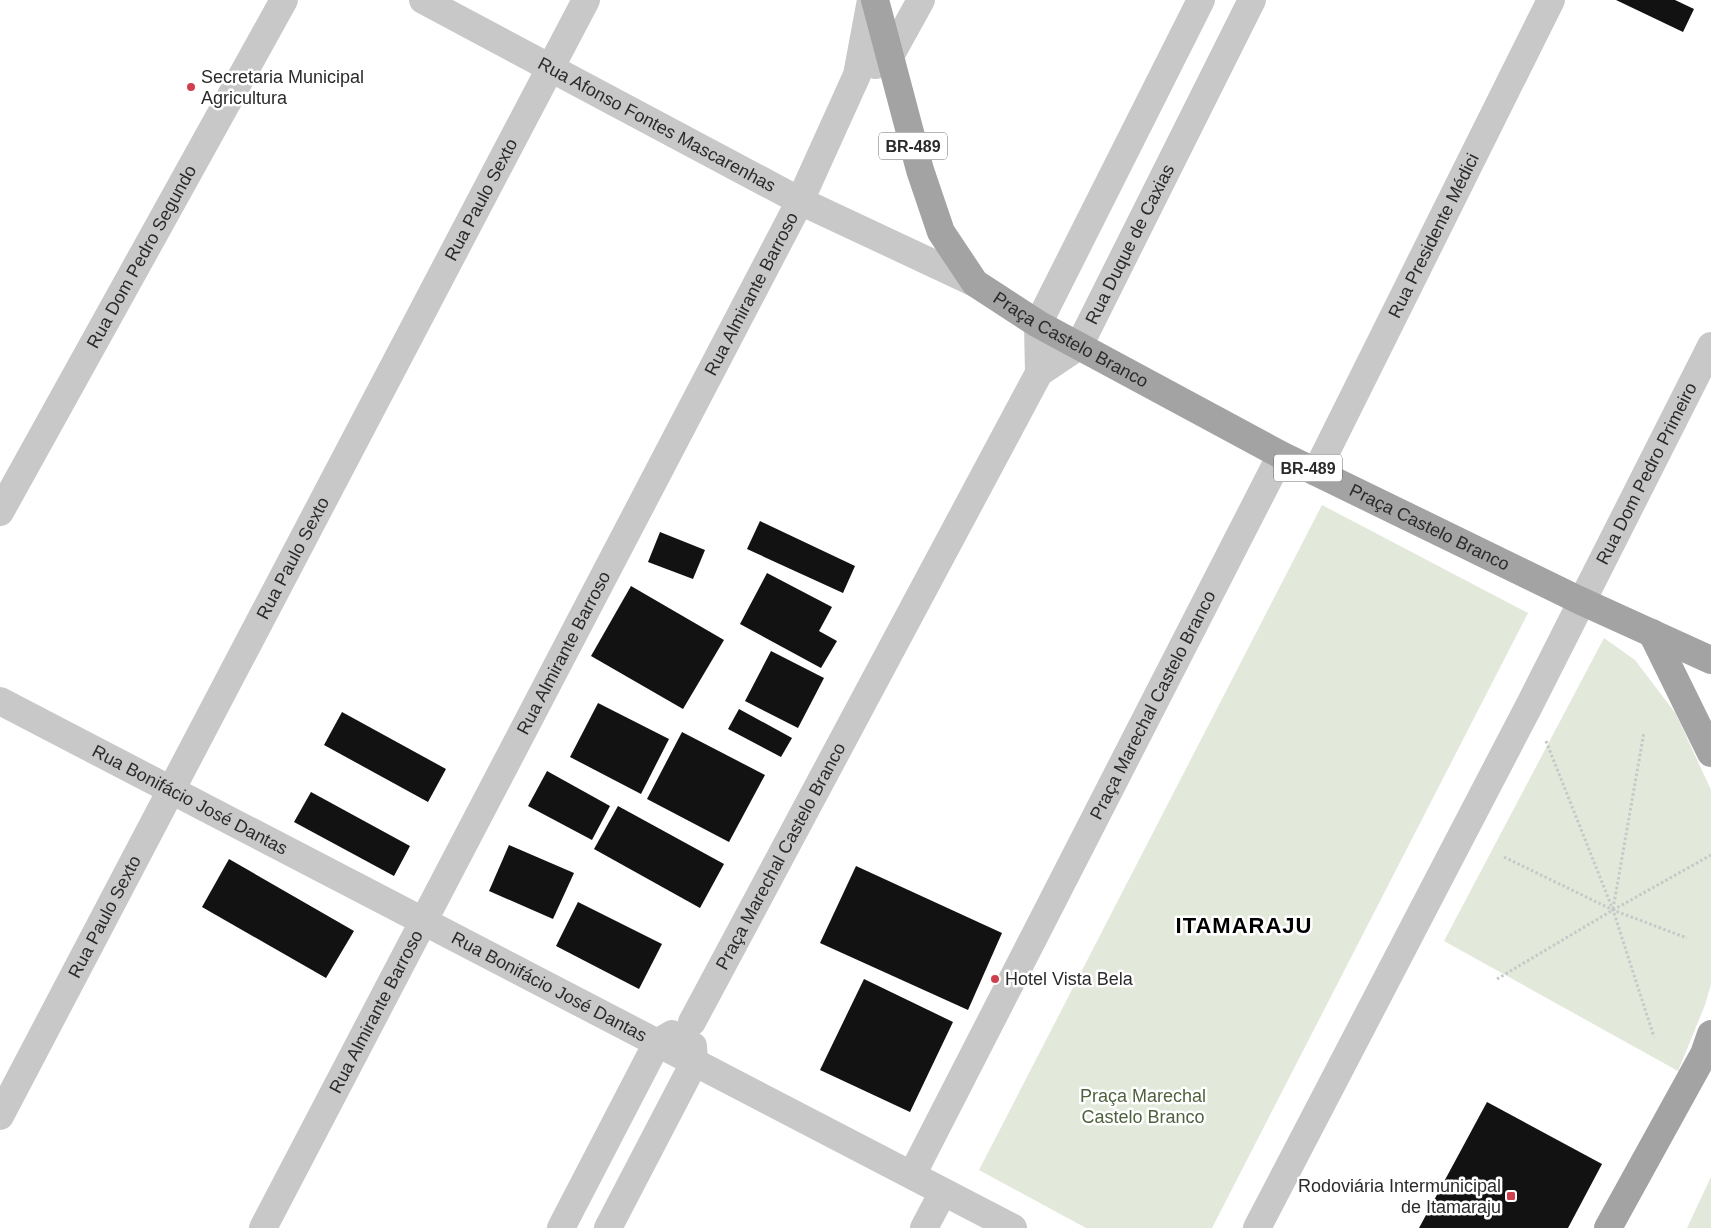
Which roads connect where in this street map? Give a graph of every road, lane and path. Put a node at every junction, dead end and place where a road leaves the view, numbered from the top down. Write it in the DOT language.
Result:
graph roads {
  1 [pos="284,0"];
  2 [pos="423,0"];
  3 [pos="586,0"];
  4 [pos="873,0"];
  5 [pos="921,0"];
  6 [pos="1201,0"];
  7 [pos="1252,0"];
  8 [pos="1551,0"];
  9 [pos="889,58"];
  10 [pos="551,66"];
  11 [pos="857,75"];
  12 [pos="800,200"];
  13 [pos="975,283"];
  14 [pos="1038,324"];
  15 [pos="1079,346"];
  16 [pos="1711,346"];
  17 [pos="1039,373"];
  18 [pos="1281,455"];
  19 [pos="1316,472"];
  20 [pos="0,512"];
  21 [pos="1581,601"];
  22 [pos="1652,633"];
  23 [pos="1711,660"];
  24 [pos="0,701"];
  25 [pos="1530,704"];
  26 [pos="1644,732"];
  27 [pos="1711,753"];
  28 [pos="169,790"];
  29 [pos="1711,855"];
  30 [pos="1504,857"];
  31 [pos="1613,910"];
  32 [pos="422,922"];
  33 [pos="1687,938"];
  34 [pos="1497,978"];
  35 [pos="692,1022"];
  36 [pos="1711,1034"];
  37 [pos="1654,1037"];
  38 [pos="657,1044"];
  39 [pos="694,1063"];
  40 [pos="0,1116"];
  41 [pos="912,1176"];
  42 [pos="943,1192"];
  43 [pos="263,1228"];
  44 [pos="561,1228"];
  45 [pos="608,1228"];
  46 [pos="924,1228"];
  47 [pos="1013,1228"];
  48 [pos="1257,1228"];
  49 [pos="1608,1228"];
  1 -- 20 [label="street, Rua Dom Pedro Segundo"];
  2 -- 10 [label="street, Rua Afonso Fontes Mascarenhas"];
  3 -- 10 [label="street, Rua Paulo Sexto"];
  4 -- 9 [label="main road, BR-489"];
  4 -- 11 [label="street, Rua Almirante Barroso"];
  5 -- 9 [label="street"];
  6 -- 14 [label="street"];
  7 -- 15 [label="street, Rua Duque de Caxias"];
  8 -- 19 [label="street, Rua Presidente Médici"];
  9 -- 11 [label="street"];
  9 -- 13 [label="main road, BR-489"];
  10 -- 12 [label="street, Rua Afonso Fontes Mascarenhas"];
  10 -- 28 [label="street, Rua Paulo Sexto"];
  11 -- 12 [label="street, Rua Almirante Barroso"];
  12 -- 13 [label="street, Rua Afonso Fontes Mascarenhas"];
  12 -- 32 [label="street, Rua Almirante Barroso"];
  13 -- 14 [label="main road, Praça Castelo Branco / BR-489"];
  14 -- 15 [label="main road, Praça Castelo Branco / BR-489"];
  14 -- 17 [label="street"];
  15 -- 17 [label="street, Rua Duque de Caxias"];
  15 -- 18 [label="main road, Praça Castelo Branco / BR-489"];
  16 -- 21 [label="street, Rua Dom Pedro Primeiro"];
  17 -- 35 [label="street, Praça Marechal Castelo Branco"];
  18 -- 19 [label="main road, Praça Castelo Branco / BR-489"];
  18 -- 41 [label="street, Praça Marechal Castelo Branco"];
  19 -- 21 [label="main road, Praça Castelo Branco / BR-489"];
  21 -- 22 [label="main road, Praça Castelo Branco / BR-489"];
  21 -- 25 [label="street"];
  22 -- 23 [label="main road, BR-489"];
  22 -- 27 [label="main road"];
  24 -- 28 [label="street, Rua Bonifácio José Dantas"];
  25 -- 31 [label="path"];
  25 -- 48 [label="street"];
  26 -- 31 [label="path"];
  28 -- 32 [label="street, Rua Bonifácio José Dantas"];
  28 -- 40 [label="street, Rua Paulo Sexto"];
  29 -- 31 [label="path"];
  30 -- 31 [label="path"];
  31 -- 33 [label="path"];
  31 -- 34 [label="path"];
  31 -- 37 [label="path"];
  32 -- 38 [label="street, Rua Bonifácio José Dantas"];
  32 -- 43 [label="street, Rua Almirante Barroso"];
  35 -- 38 [label="street"];
  35 -- 39 [label="street"];
  36 -- 49 [label="main road"];
  38 -- 39 [label="street, Rua Bonifácio José Dantas"];
  38 -- 44 [label="street"];
  39 -- 41 [label="street, Rua Bonifácio José Dantas"];
  39 -- 45 [label="street"];
  41 -- 42 [label="street"];
  42 -- 46 [label="street"];
  42 -- 47 [label="street"];
}
